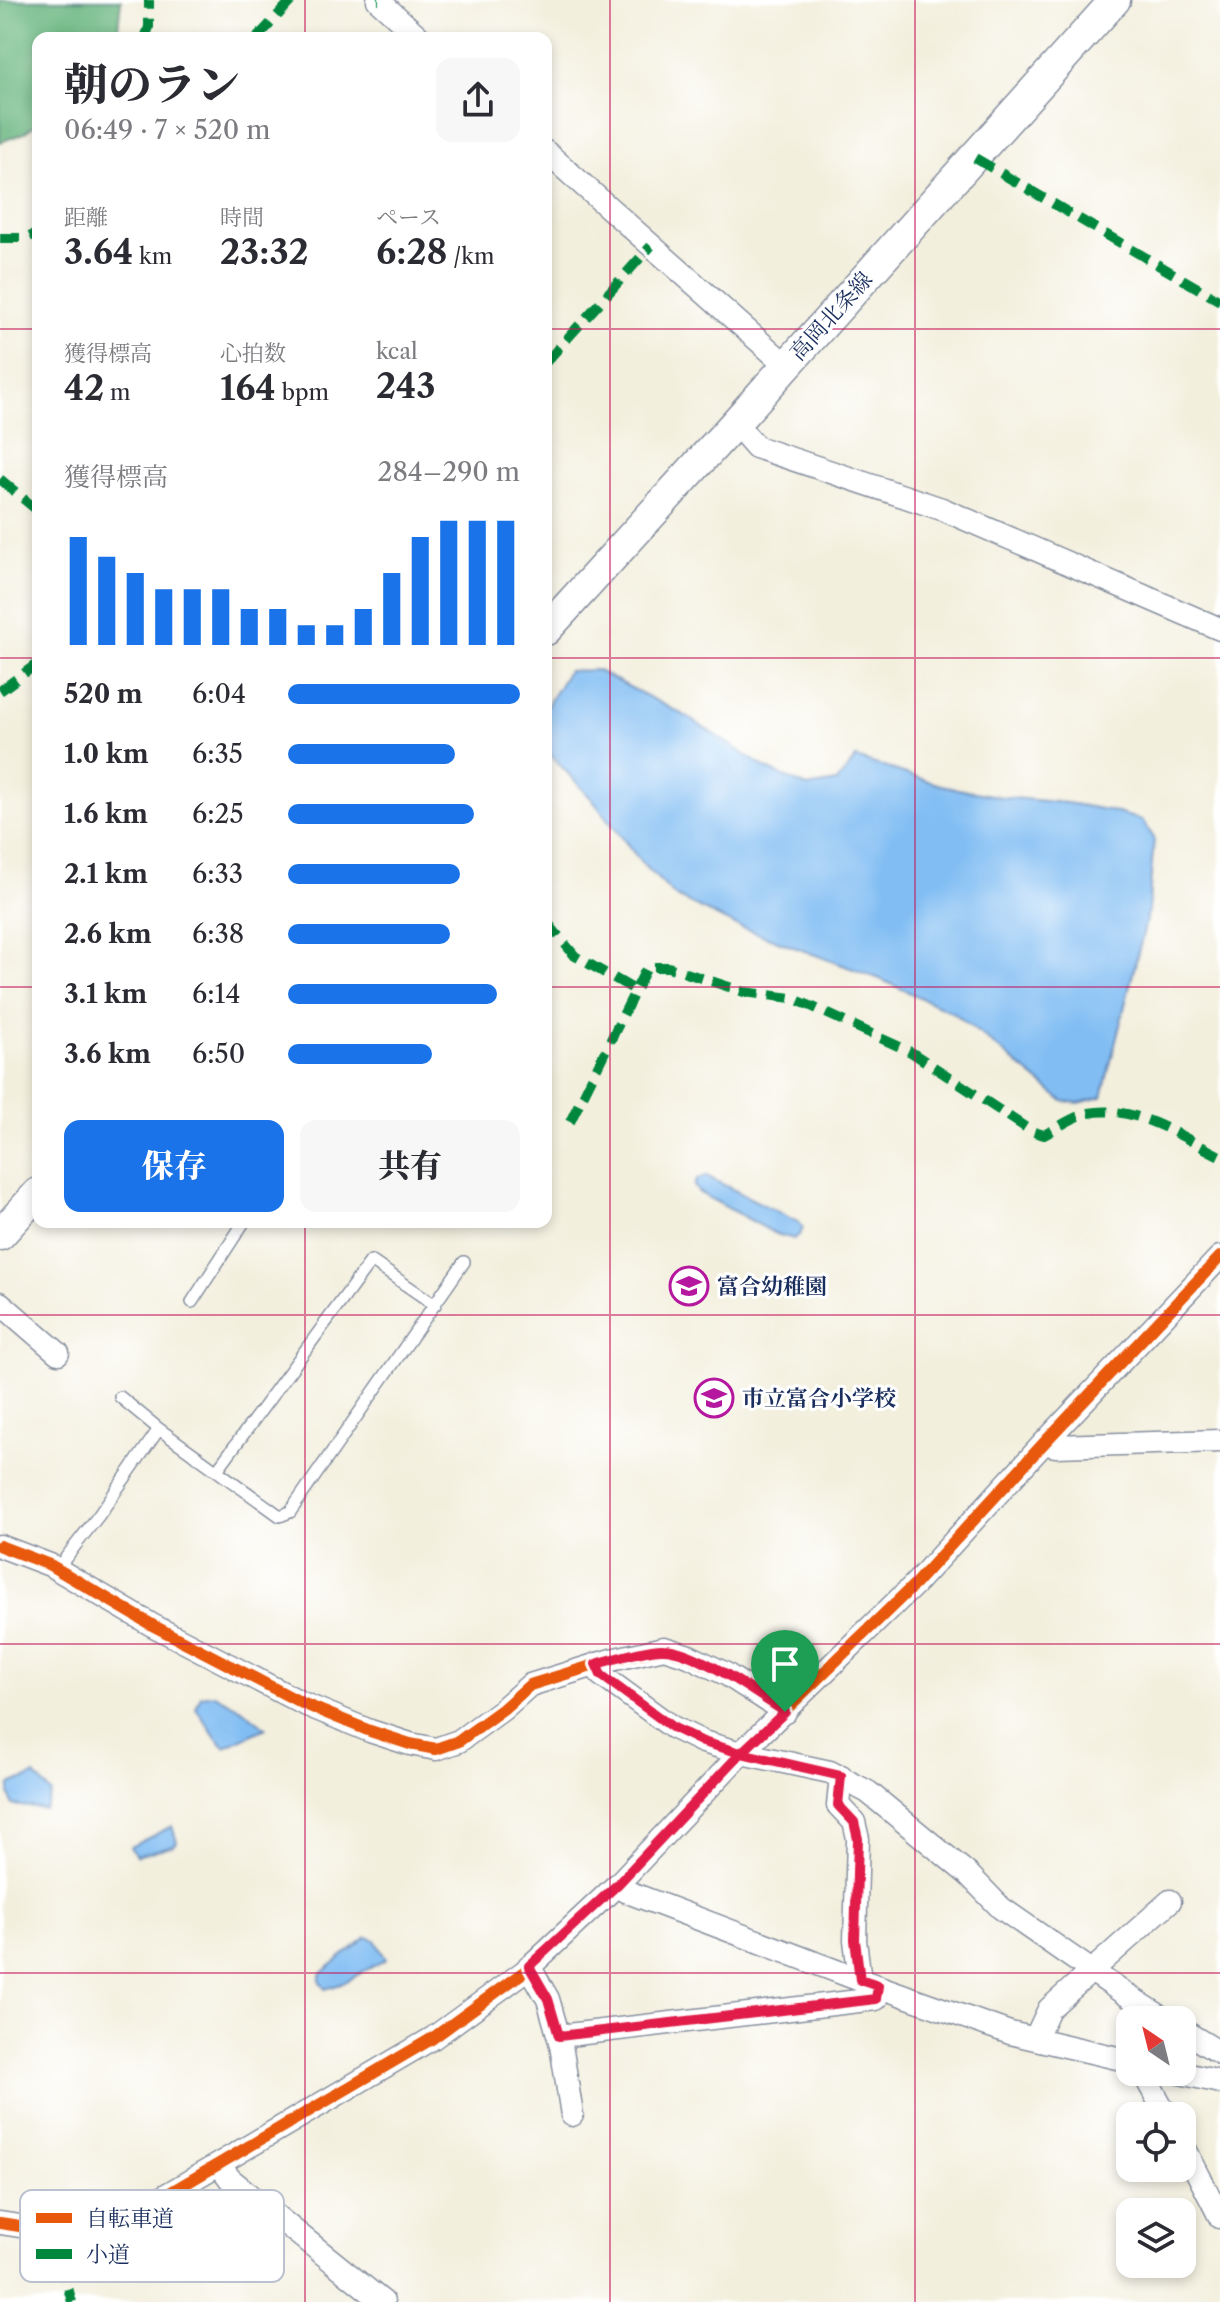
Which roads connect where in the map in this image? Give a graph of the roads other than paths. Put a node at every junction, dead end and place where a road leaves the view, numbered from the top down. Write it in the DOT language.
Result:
graph roads {
  1 [pos="378,0"];
  2 [pos="1115,0"];
  3 [pos="413,32"];
  4 [pos="552,157"];
  5 [pos="786,365"];
  6 [pos="735,423"];
  7 [pos="552,623"];
  8 [pos="1220,629"];
  9 [pos="32,1200"];
  10 [pos="240,1228"];
  11 [pos="0,1235"];
  12 [pos="1220,1257"];
  13 [pos="464,1262"];
  14 [pos="192,1302"];
  15 [pos="0,1303"];
  16 [pos="435,1305"];
  17 [pos="58,1353"];
  18 [pos="120,1397"];
  19 [pos="159,1429"];
  20 [pos="1220,1441"];
  21 [pos="1044,1443"];
  22 [pos="217,1470"];
  23 [pos="0,1546"];
  24 [pos="57,1569"];
  25 [pos="596,1664"];
  26 [pos="785,1712"];
  27 [pos="741,1753"];
  28 [pos="841,1776"];
  29 [pos="618,1884"];
  30 [pos="1170,1901"];
  31 [pos="529,1966"];
  32 [pos="1091,1971"];
  33 [pos="869,1983"];
  34 [pos="1145,2006"];
  35 [pos="559,2036"];
  36 [pos="1196,2038"];
  37 [pos="1035,2039"];
  38 [pos="1220,2053"];
  39 [pos="1116,2058"];
  40 [pos="1196,2077"];
  41 [pos="1220,2082"];
  42 [pos="572,2115"];
  43 [pos="219,2164"];
  44 [pos="1196,2170"];
  45 [pos="175,2190"];
  46 [pos="244,2190"];
  47 [pos="1220,2217"];
  48 [pos="284,2222"];
  49 [pos="0,2223"];
  50 [pos="20,2226"];
  51 [pos="383,2302"];
  1 -- 3 [label="street"];
  2 -- 5 [label="main road, 高岡北条線"];
  4 -- 5 [label="street"];
  5 -- 6 [label="main road, 高岡北条線"];
  6 -- 7 [label="main road, 高岡北条線"];
  6 -- 8 [label="street"];
  9 -- 11 [label="main road"];
  10 -- 14 [label="lane"];
  12 -- 21 [label="street"];
  13 -- 16 [label="lane"];
  15 -- 17 [label="street"];
  16 -- 22 [label="lane"];
  16 -- 22 [label="lane"];
  18 -- 19 [label="lane"];
  19 -- 22 [label="lane"];
  19 -- 24 [label="lane"];
  20 -- 21 [label="street"];
  21 -- 26 [label="street"];
  23 -- 24 [label="street"];
  24 -- 25 [label="street"];
  25 -- 26 [label="street"];
  25 -- 27 [label="street"];
  26 -- 27 [label="street"];
  27 -- 28 [label="street"];
  27 -- 29 [label="street"];
  28 -- 32 [label="street"];
  28 -- 33 [label="street"];
  29 -- 31 [label="street"];
  29 -- 33 [label="street"];
  30 -- 32 [label="street"];
  31 -- 35 [label="street"];
  31 -- 43 [label="street"];
  32 -- 34 [label="street"];
  32 -- 37 [label="street"];
  33 -- 35 [label="street"];
  33 -- 37 [label="street"];
  35 -- 42 [label="street"];
  36 -- 38 [label="street"];
  37 -- 39 [label="street"];
  40 -- 41 [label="street"];
  43 -- 45 [label="street"];
  43 -- 46 [label="street"];
  44 -- 47 [label="street"];
  48 -- 51 [label="street"];
  49 -- 50 [label="street"];
}
